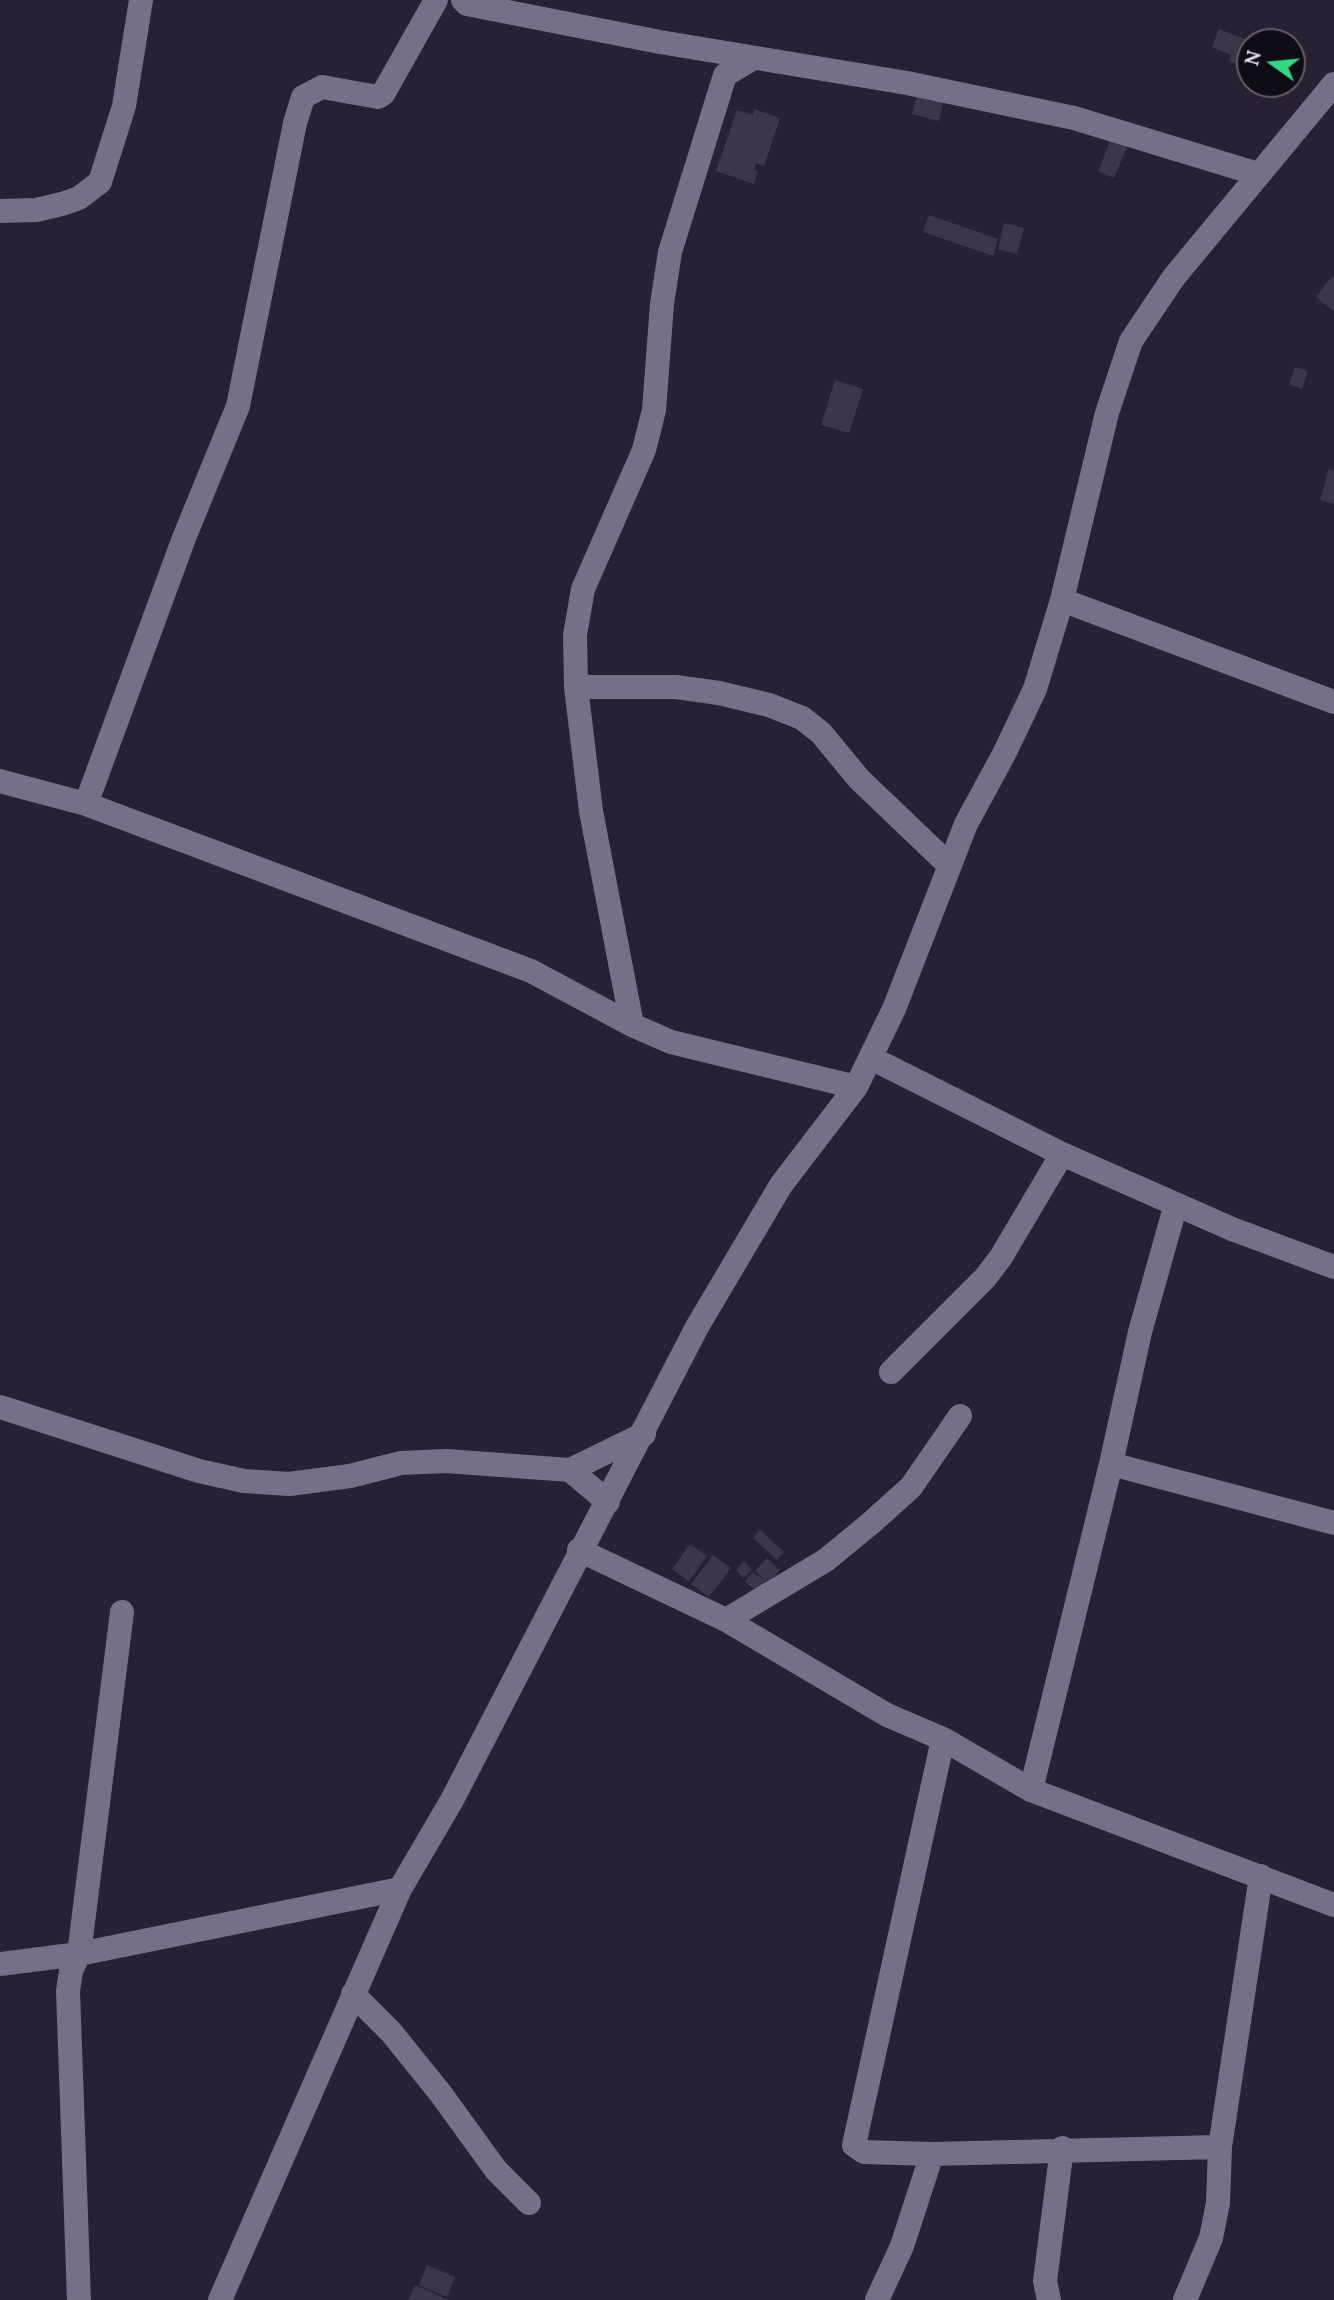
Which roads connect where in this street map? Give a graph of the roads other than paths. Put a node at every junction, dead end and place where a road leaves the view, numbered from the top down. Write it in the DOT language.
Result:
graph roads {
  1 [pos="141,0"];
  2 [pos="436,0"];
  3 [pos="463,0"];
  4 [pos="708,50"];
  5 [pos="752,59"];
  6 [pos="725,75"];
  7 [pos="1334,84"];
  8 [pos="1258,174"];
  9 [pos="0,211"];
  10 [pos="1062,600"];
  11 [pos="576,687"];
  12 [pos="1334,702"];
  13 [pos="0,781"];
  14 [pos="86,804"];
  15 [pos="949,865"];
  16 [pos="632,1025"];
  17 [pos="871,1058"];
  18 [pos="856,1087"];
  19 [pos="1062,1154"];
  20 [pos="1176,1203"];
  21 [pos="1334,1267"];
  22 [pos="891,1372"];
  23 [pos="0,1407"];
  24 [pos="960,1416"];
  25 [pos="644,1434"];
  26 [pos="1111,1464"];
  27 [pos="570,1470"];
  28 [pos="608,1502"];
  29 [pos="1334,1523"];
  30 [pos="579,1550"];
  31 [pos="122,1612"];
  32 [pos="726,1620"];
  33 [pos="943,1739"];
  34 [pos="1031,1790"];
  35 [pos="1261,1876"];
  36 [pos="400,1889"];
  37 [pos="1334,1905"];
  38 [pos="79,1954"];
  39 [pos="0,1964"];
  40 [pos="353,1994"];
  41 [pos="1220,2147"];
  42 [pos="1062,2148"];
  43 [pos="932,2154"];
  44 [pos="529,2203"];
  45 [pos="79,2300"];
  46 [pos="220,2300"];
  47 [pos="877,2300"];
  48 [pos="1049,2300"];
  49 [pos="1185,2300"];
  1 -- 9 [label="street"];
  2 -- 14 [label="street"];
  3 -- 4 [label="street"];
  4 -- 5 [label="street"];
  4 -- 6 [label="street"];
  5 -- 6 [label="street"];
  5 -- 8 [label="street"];
  6 -- 11 [label="street"];
  7 -- 8 [label="street"];
  8 -- 10 [label="street"];
  10 -- 12 [label="street"];
  10 -- 15 [label="street"];
  11 -- 15 [label="street"];
  11 -- 16 [label="street"];
  13 -- 14 [label="street"];
  14 -- 16 [label="street"];
  15 -- 17 [label="street"];
  16 -- 18 [label="street"];
  17 -- 18 [label="street"];
  17 -- 19 [label="street"];
  18 -- 25 [label="street"];
  19 -- 20 [label="street"];
  19 -- 22 [label="street"];
  20 -- 21 [label="street"];
  20 -- 26 [label="street"];
  23 -- 27 [label="street"];
  24 -- 32 [label="street"];
  25 -- 27 [label="street"];
  25 -- 28 [label="street"];
  26 -- 29 [label="street"];
  26 -- 34 [label="street"];
  27 -- 28 [label="street"];
  28 -- 30 [label="street"];
  30 -- 32 [label="street"];
  30 -- 36 [label="street"];
  31 -- 38 [label="street"];
  32 -- 33 [label="street"];
  33 -- 34 [label="street"];
  33 -- 43 [label="street"];
  34 -- 35 [label="street"];
  35 -- 37 [label="street"];
  35 -- 41 [label="street"];
  36 -- 38 [label="street"];
  36 -- 40 [label="street"];
  38 -- 39 [label="street"];
  38 -- 45 [label="street"];
  40 -- 44 [label="street"];
  40 -- 46 [label="street"];
  41 -- 42 [label="street"];
  41 -- 49 [label="street"];
  42 -- 43 [label="street"];
  42 -- 48 [label="street"];
  43 -- 47 [label="street"];
}
